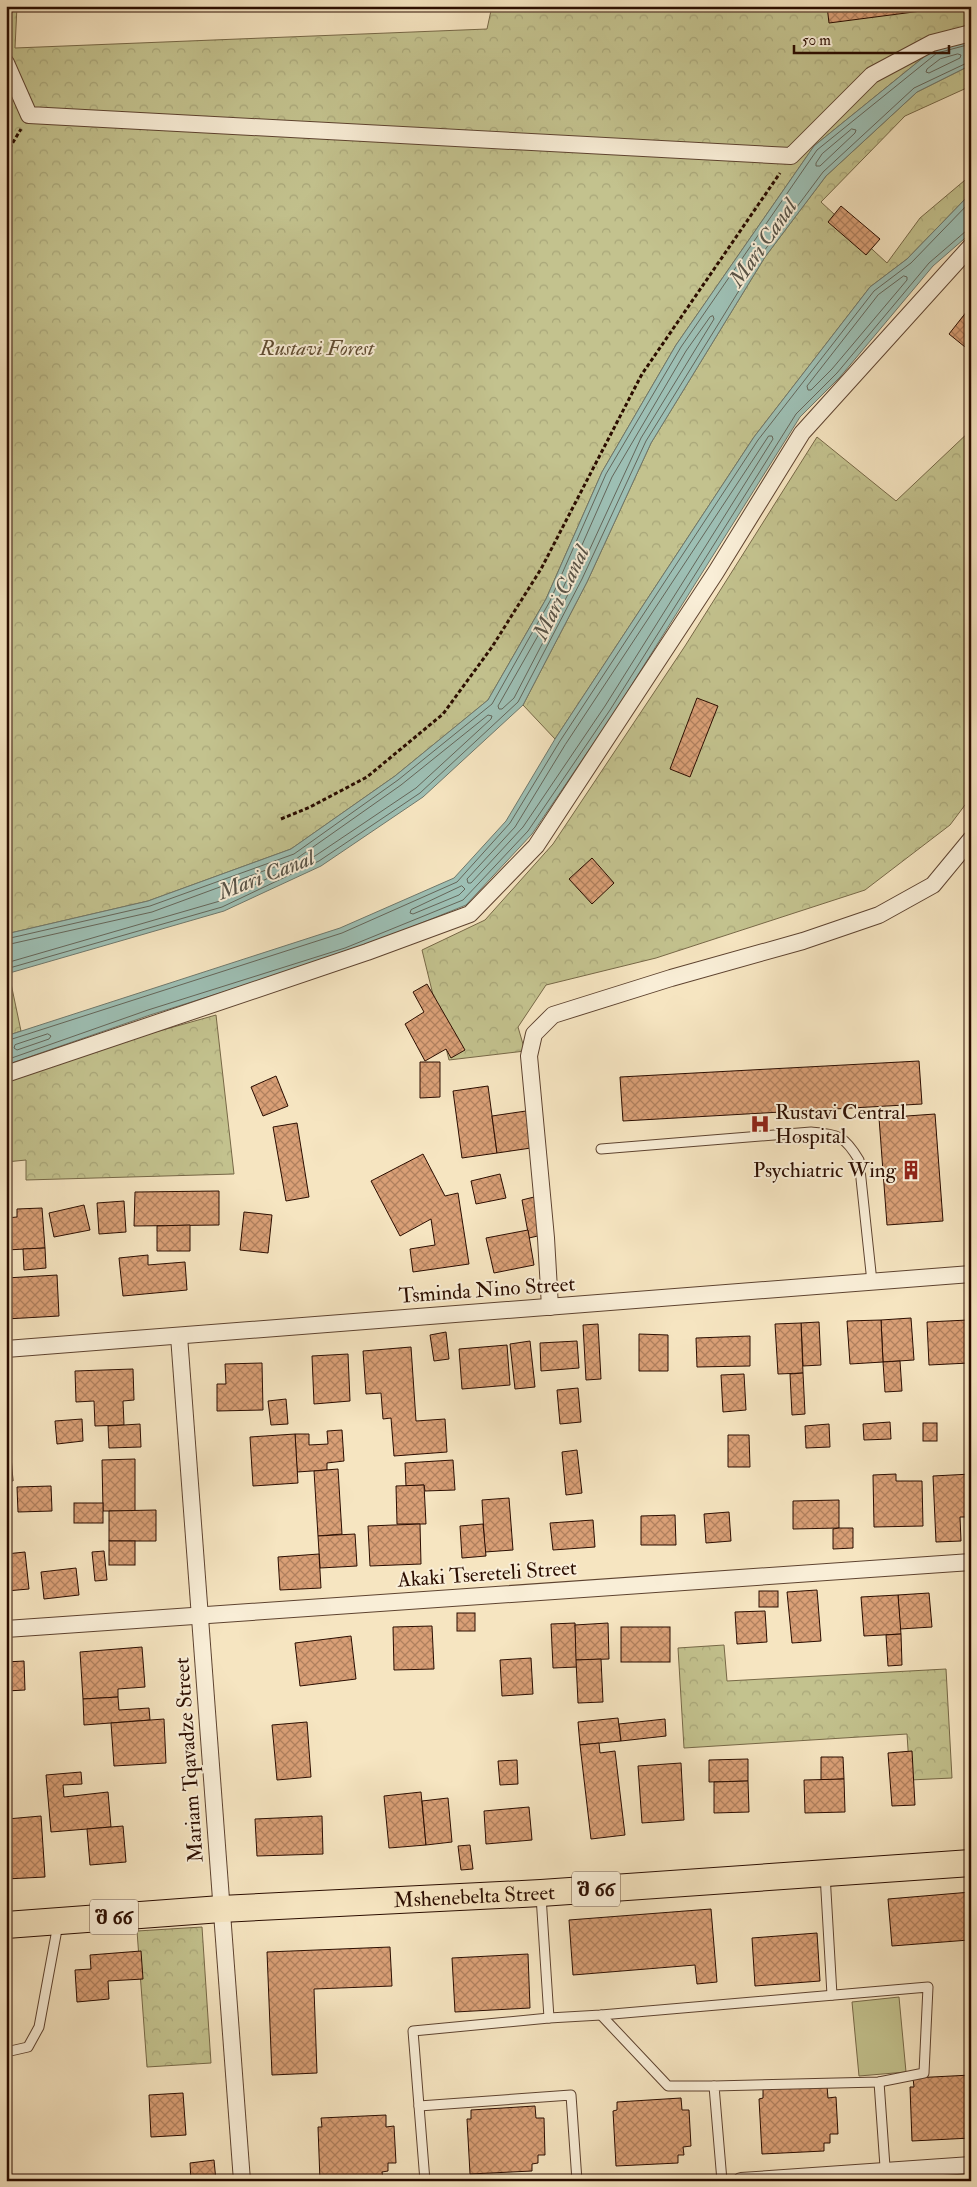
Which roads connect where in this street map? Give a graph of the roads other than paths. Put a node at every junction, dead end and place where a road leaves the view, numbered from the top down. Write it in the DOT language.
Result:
graph roads {
  1 [pos="971,33"];
  2 [pos="6,63"];
  3 [pos="971,246"];
  4 [pos="971,839"];
  5 [pos="6,1074"];
  6 [pos="601,1150"];
  7 [pos="971,1274"];
  8 [pos="872,1282"];
  9 [pos="550,1307"];
  10 [pos="179,1336"];
  11 [pos="6,1349"];
  12 [pos="971,1562"];
  13 [pos="200,1615"];
  14 [pos="6,1628"];
  15 [pos="971,1863"];
  16 [pos="825,1874"];
  17 [pos="540,1893"];
  18 [pos="221,1909"];
  19 [pos="59,1922"];
  20 [pos="6,1925"];
  21 [pos="832,1995"];
  22 [pos="601,2015"];
  23 [pos="549,2018"];
  24 [pos="6,2052"];
  25 [pos="879,2082"];
  26 [pos="714,2086"];
  27 [pos="419,2106"];
  28 [pos="971,2165"];
  29 [pos="886,2176"];
  30 [pos="242,2181"];
  31 [pos="425,2181"];
  32 [pos="577,2181"];
  33 [pos="722,2181"];
  34 [pos="742,2181"];
  1 -- 2 [label="street"];
  3 -- 5 [label="street"];
  4 -- 9 [label="street"];
  6 -- 8 [label="lane"];
  7 -- 8 [label="street, Tsminda Nino Street"];
  8 -- 9 [label="street, Tsminda Nino Street"];
  9 -- 10 [label="street, Tsminda Nino Street"];
  10 -- 11 [label="street, Tsminda Nino Street"];
  10 -- 13 [label="street, Mariam Tqavadze Street"];
  12 -- 13 [label="street, Akaki Tsereteli Street"];
  13 -- 14 [label="street, Akaki Tsereteli Street"];
  13 -- 18 [label="street, Mariam Tqavadze Street"];
  15 -- 16 [label="main road, Mshenebelta Street / შ 66"];
  16 -- 17 [label="main road, Mshenebelta Street / შ 66"];
  16 -- 21 [label="lane"];
  17 -- 18 [label="main road, Mshenebelta Street / შ 66"];
  17 -- 23 [label="lane"];
  18 -- 19 [label="main road, Mshenebelta Street / შ 66"];
  18 -- 30 [label="street, Mariam Tqavadze Street"];
  19 -- 20 [label="main road, Mshenebelta Street / შ 66"];
  19 -- 24 [label="lane"];
  21 -- 22 [label="lane"];
  21 -- 25 [label="lane"];
  22 -- 23 [label="lane"];
  22 -- 26 [label="lane"];
  23 -- 27 [label="lane"];
  25 -- 26 [label="lane"];
  25 -- 29 [label="lane"];
  26 -- 33 [label="lane"];
  27 -- 31 [label="lane"];
  27 -- 32 [label="lane"];
  28 -- 29 [label="street"];
  29 -- 34 [label="street"];
}
